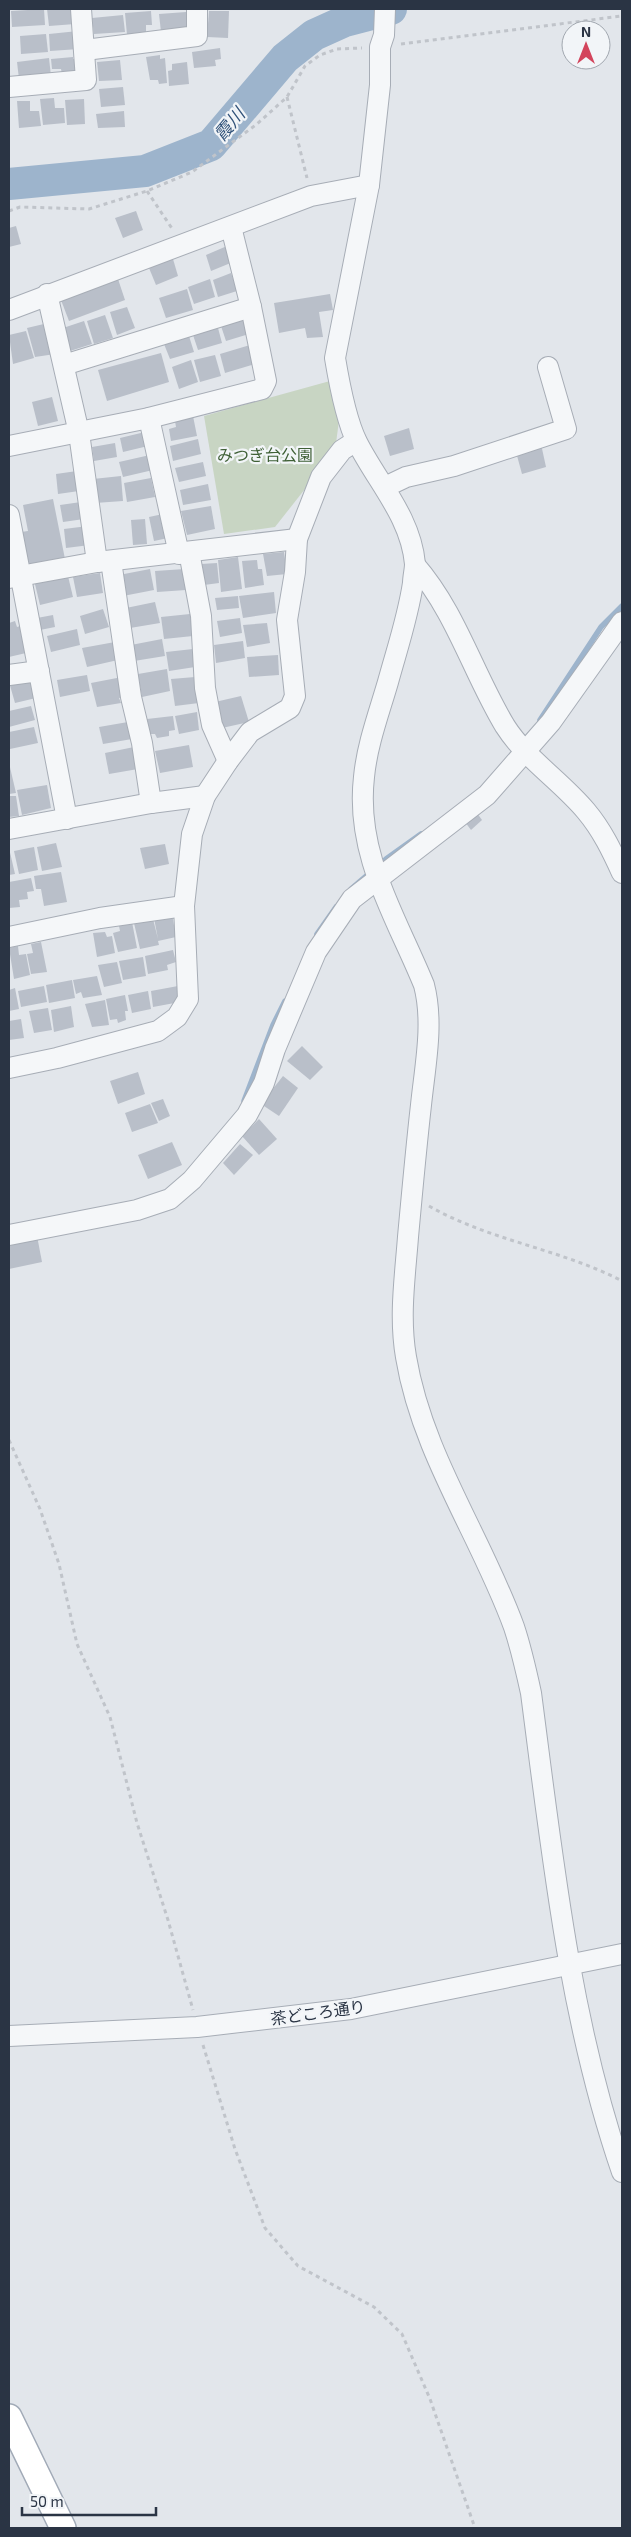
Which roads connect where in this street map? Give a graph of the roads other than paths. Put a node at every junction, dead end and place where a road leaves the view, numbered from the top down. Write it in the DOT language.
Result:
graph roads {
  1 [pos="81,9"];
  2 [pos="197,9"];
  3 [pos="385,9"];
  4 [pos="85,50"];
  5 [pos="9,87"];
  6 [pos="368,185"];
  7 [pos="231,227"];
  8 [pos="47,294"];
  9 [pos="251,307"];
  10 [pos="9,310"];
  11 [pos="64,365"];
  12 [pos="548,367"];
  13 [pos="149,418"];
  14 [pos="79,433"];
  15 [pos="356,441"];
  16 [pos="9,446"];
  17 [pos="385,487"];
  18 [pos="9,515"];
  19 [pos="297,539"];
  20 [pos="184,553"];
  21 [pos="104,562"];
  22 [pos="415,565"];
  23 [pos="15,576"];
  24 [pos="622,622"];
  25 [pos="39,671"];
  26 [pos="9,675"];
  27 [pos="526,752"];
  28 [pos="228,761"];
  29 [pos="205,796"];
  30 [pos="151,803"];
  31 [pos="67,819"];
  32 [pos="9,829"];
  33 [pos="622,873"];
  34 [pos="377,878"];
  35 [pos="184,906"];
  36 [pos="9,937"];
  37 [pos="9,1068"];
  38 [pos="9,1235"];
  39 [pos="622,1954"];
  40 [pos="569,1965"];
  41 [pos="9,2036"];
  42 [pos="622,2172"];
  43 [pos="9,2417"];
  44 [pos="63,2528"];
  1 -- 4 [label="street"];
  2 -- 4 [label="street"];
  3 -- 6 [label="street"];
  4 -- 5 [label="street"];
  6 -- 7 [label="street"];
  6 -- 15 [label="street"];
  7 -- 8 [label="street"];
  7 -- 9 [label="street"];
  8 -- 10 [label="street"];
  8 -- 11 [label="street"];
  9 -- 11 [label="street"];
  9 -- 13 [label="street"];
  11 -- 14 [label="street"];
  12 -- 17 [label="street"];
  13 -- 14 [label="street"];
  13 -- 20 [label="street"];
  14 -- 16 [label="street"];
  14 -- 21 [label="street"];
  15 -- 17 [label="street"];
  15 -- 19 [label="street"];
  17 -- 22 [label="street"];
  18 -- 23 [label="street"];
  19 -- 20 [label="street"];
  19 -- 28 [label="street"];
  20 -- 21 [label="street"];
  20 -- 28 [label="street"];
  21 -- 23 [label="street"];
  21 -- 30 [label="street"];
  22 -- 27 [label="street"];
  22 -- 34 [label="street"];
  23 -- 25 [label="street"];
  24 -- 27 [label="street"];
  25 -- 26 [label="street"];
  25 -- 31 [label="street"];
  27 -- 33 [label="street"];
  27 -- 34 [label="street"];
  28 -- 29 [label="street"];
  29 -- 30 [label="street"];
  29 -- 35 [label="street"];
  30 -- 31 [label="street"];
  31 -- 32 [label="street"];
  34 -- 38 [label="street"];
  34 -- 40 [label="street"];
  35 -- 36 [label="street"];
  35 -- 37 [label="street"];
  39 -- 40 [label="street, 茶どころ通り"];
  40 -- 41 [label="street, 茶どころ通り"];
  40 -- 42 [label="street"];
  43 -- 44 [label="main road"];
}
